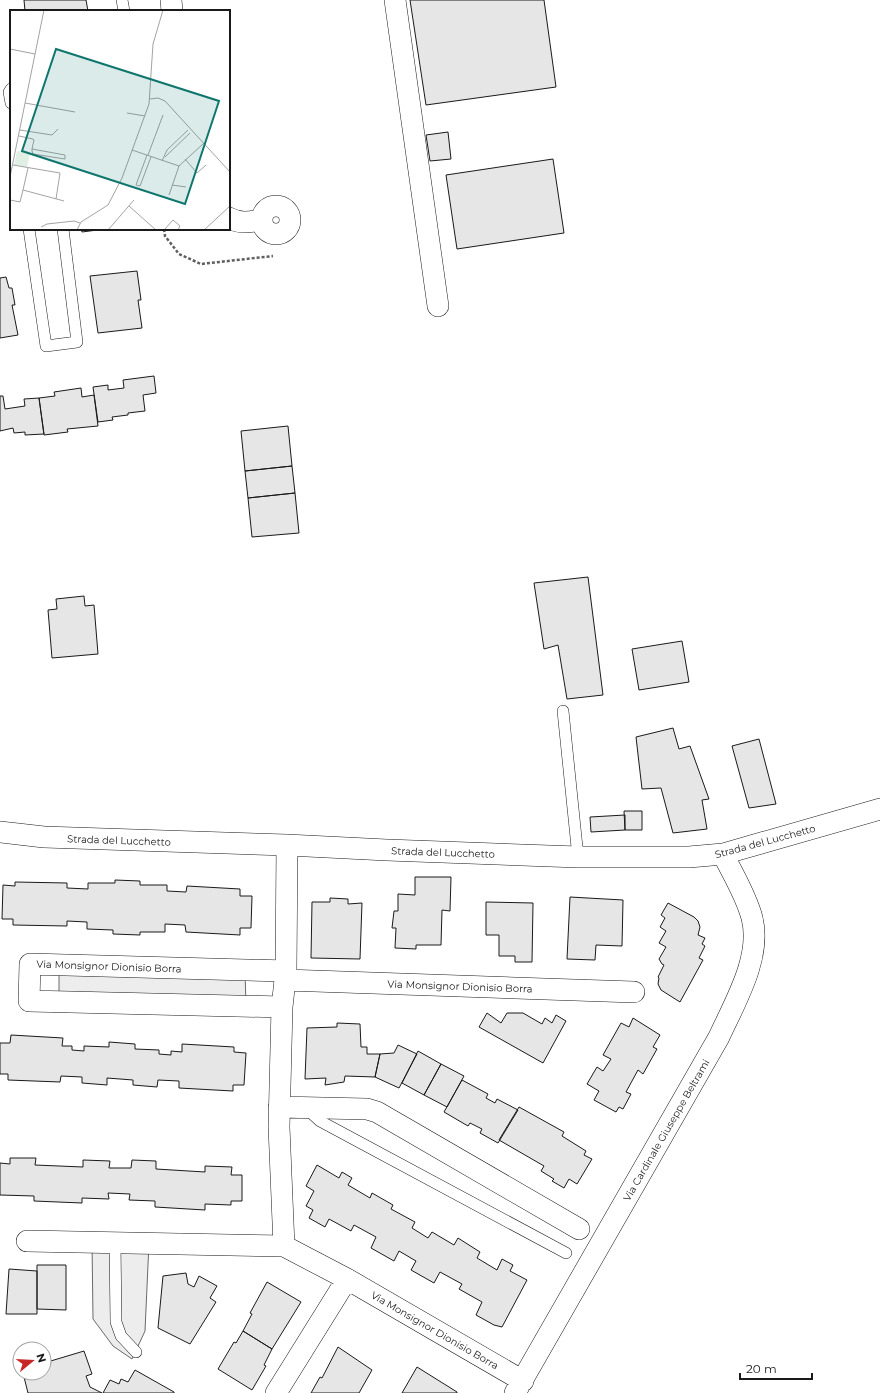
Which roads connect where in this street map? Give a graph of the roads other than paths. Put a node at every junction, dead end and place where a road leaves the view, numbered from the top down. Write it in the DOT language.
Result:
graph roads {
  1 [pos="122,0"];
  2 [pos="170,0"];
  3 [pos="395,0"];
  4 [pos="124,10"];
  5 [pos="172,10"];
  6 [pos="230,218"];
  7 [pos="262,220"];
  8 [pos="29,230"];
  9 [pos="64,230"];
  10 [pos="438,306"];
  11 [pos="562,711"];
  12 [pos="880,809"];
  13 [pos="0,832"];
  14 [pos="287,845"];
  15 [pos="723,854"];
  16 [pos="578,858"];
  17 [pos="286,975"];
  18 [pos="634,992"];
  19 [pos="282,1007"];
  20 [pos="279,1107"];
  21 [pos="307,1108"];
  22 [pos="579,1229"];
  23 [pos="27,1241"];
  24 [pos="115,1243"];
  25 [pos="284,1246"];
  26 [pos="566,1253"];
  27 [pos="347,1279"];
  28 [pos="136,1352"];
  29 [pos="519,1387"];
  30 [pos="276,1393"];
  1 -- 4 [label="lane"];
  2 -- 5 [label="street"];
  3 -- 10 [label="street"];
  6 -- 7 [label="street"];
  8 -- 9 [label="lane"];
  11 -- 16 [label="lane"];
  12 -- 15 [label="street, Strada del Lucchetto"];
  13 -- 14 [label="street, Strada del Lucchetto"];
  14 -- 16 [label="street, Strada del Lucchetto"];
  14 -- 17 [label="street"];
  15 -- 16 [label="street, Strada del Lucchetto"];
  15 -- 29 [label="street, Via Cardinale Giuseppe Beltrami"];
  17 -- 18 [label="street, Via Monsignor Dionisio Borra"];
  17 -- 19 [label="street"];
  17 -- 19 [label="street, Via Monsignor Dionisio Borra"];
  19 -- 20 [label="street"];
  20 -- 21 [label="street"];
  20 -- 25 [label="street"];
  21 -- 22 [label="street"];
  21 -- 26 [label="lane"];
  23 -- 24 [label="street, Via Monsignor Dionisio Borra"];
  24 -- 25 [label="street, Via Monsignor Dionisio Borra"];
  24 -- 28 [label="lane"];
  25 -- 27 [label="street, Via Monsignor Dionisio Borra"];
  27 -- 29 [label="street, Via Monsignor Dionisio Borra"];
  27 -- 30 [label="street"];
}
